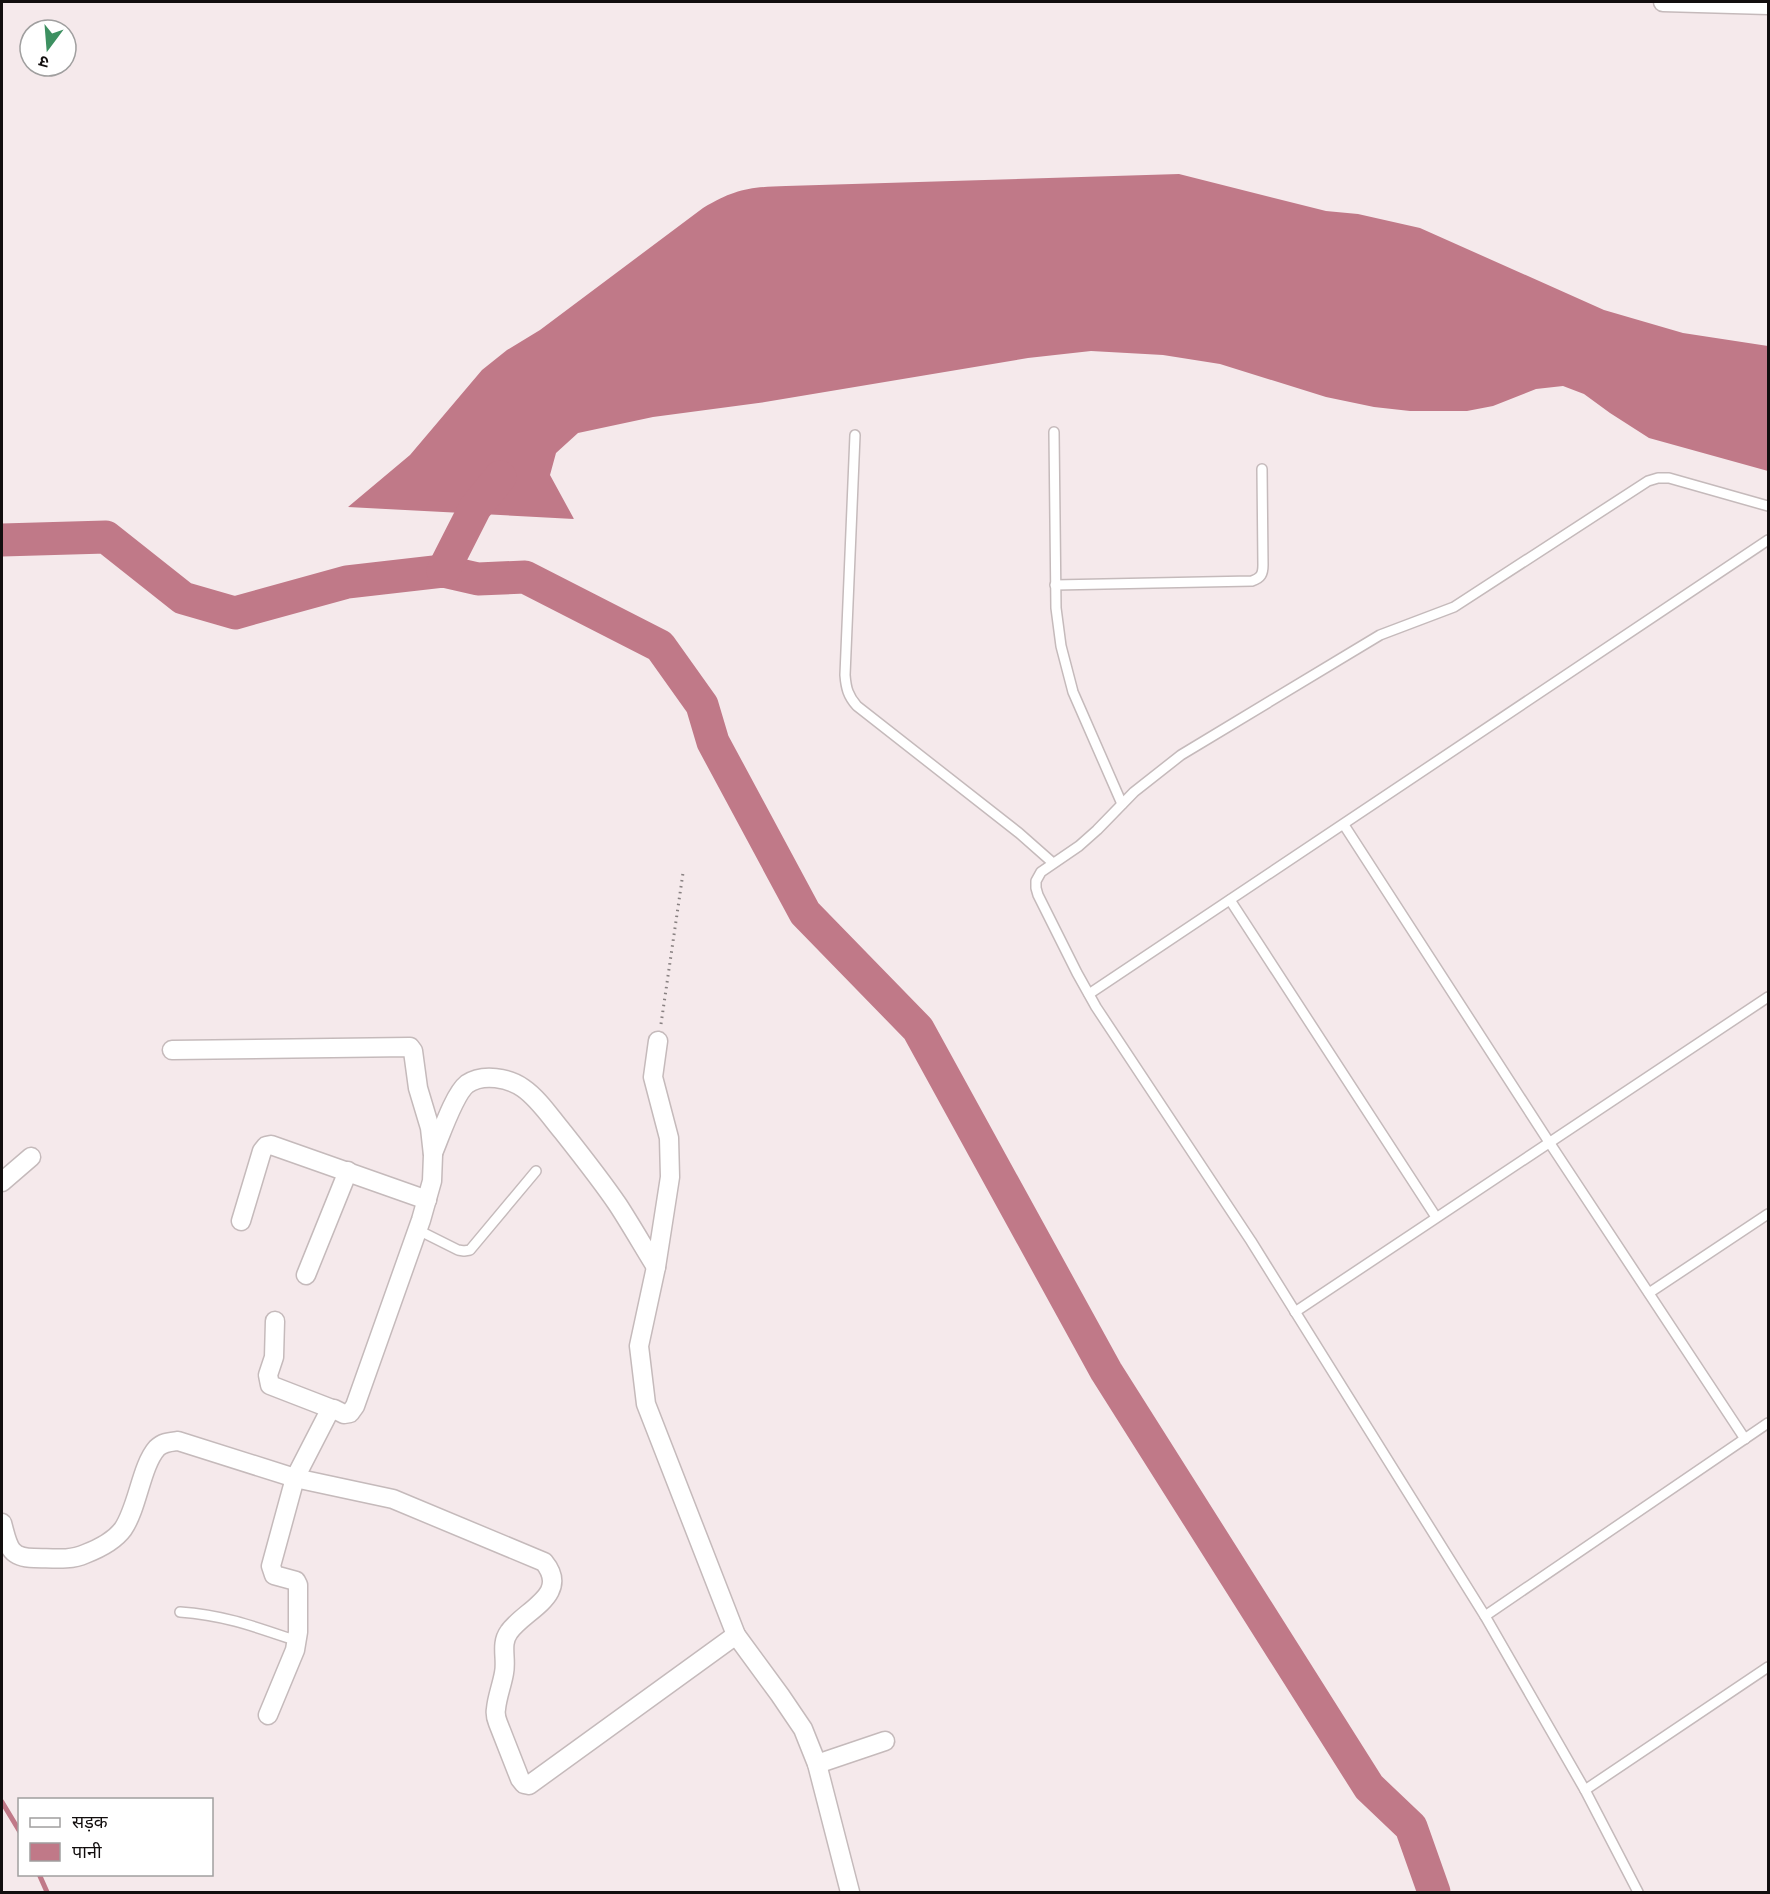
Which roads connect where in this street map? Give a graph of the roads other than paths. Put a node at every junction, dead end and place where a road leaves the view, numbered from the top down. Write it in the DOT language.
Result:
graph roads {
  1 [pos="1663,2"];
  2 [pos="1768,5"];
  3 [pos="1054,432"];
  4 [pos="855,435"];
  5 [pos="1262,469"];
  6 [pos="1768,506"];
  7 [pos="1768,540"];
  8 [pos="1055,585"];
  9 [pos="1122,804"];
  10 [pos="1344,825"];
  11 [pos="1053,863"];
  12 [pos="1230,900"];
  13 [pos="1089,994"];
  14 [pos="1768,997"];
  15 [pos="658,1041"];
  16 [pos="172,1050"];
  17 [pos="1549,1142"];
  18 [pos="433,1155"];
  19 [pos="31,1157"];
  20 [pos="348,1171"];
  21 [pos="536,1171"];
  22 [pos="2,1182"];
  23 [pos="427,1200"];
  24 [pos="1768,1214"];
  25 [pos="1436,1217"];
  26 [pos="241,1221"];
  27 [pos="418,1230"];
  28 [pos="656,1267"];
  29 [pos="306,1275"];
  30 [pos="1649,1293"];
  31 [pos="1295,1312"];
  32 [pos="275,1322"];
  33 [pos="332,1409"];
  34 [pos="1768,1423"];
  35 [pos="1745,1439"];
  36 [pos="296,1478"];
  37 [pos="2,1522"];
  38 [pos="180,1612"];
  39 [pos="1485,1616"];
  40 [pos="736,1635"];
  41 [pos="297,1641"];
  42 [pos="1768,1667"];
  43 [pos="268,1715"];
  44 [pos="885,1741"];
  45 [pos="816,1764"];
  46 [pos="1585,1790"];
  47 [pos="850,1893"];
  48 [pos="1638,1893"];
  1 -- 2 [label="street"];
  3 -- 8 [label="lane"];
  4 -- 11 [label="lane"];
  5 -- 8 [label="lane"];
  6 -- 9 [label="lane"];
  7 -- 10 [label="lane"];
  8 -- 9 [label="lane"];
  9 -- 11 [label="lane"];
  10 -- 12 [label="lane"];
  10 -- 17 [label="lane"];
  11 -- 13 [label="lane"];
  12 -- 13 [label="lane"];
  12 -- 25 [label="lane"];
  13 -- 31 [label="lane"];
  14 -- 17 [label="lane"];
  15 -- 28 [label="street"];
  16 -- 18 [label="street"];
  17 -- 25 [label="lane"];
  17 -- 30 [label="lane"];
  18 -- 23 [label="street"];
  18 -- 28 [label="street"];
  19 -- 22 [label="street"];
  20 -- 23 [label="street"];
  20 -- 26 [label="street"];
  20 -- 29 [label="street"];
  21 -- 27 [label="lane"];
  23 -- 27 [label="street"];
  24 -- 30 [label="lane"];
  25 -- 31 [label="lane"];
  27 -- 33 [label="street"];
  28 -- 40 [label="street"];
  30 -- 35 [label="lane"];
  31 -- 39 [label="lane"];
  32 -- 33 [label="street"];
  33 -- 36 [label="street"];
  34 -- 35 [label="lane"];
  35 -- 39 [label="lane"];
  36 -- 37 [label="street"];
  36 -- 40 [label="street"];
  36 -- 41 [label="street"];
  38 -- 41 [label="lane"];
  39 -- 46 [label="lane"];
  40 -- 45 [label="street"];
  41 -- 43 [label="street"];
  42 -- 46 [label="lane"];
  44 -- 45 [label="street"];
  45 -- 47 [label="street"];
  46 -- 48 [label="lane"];
}
